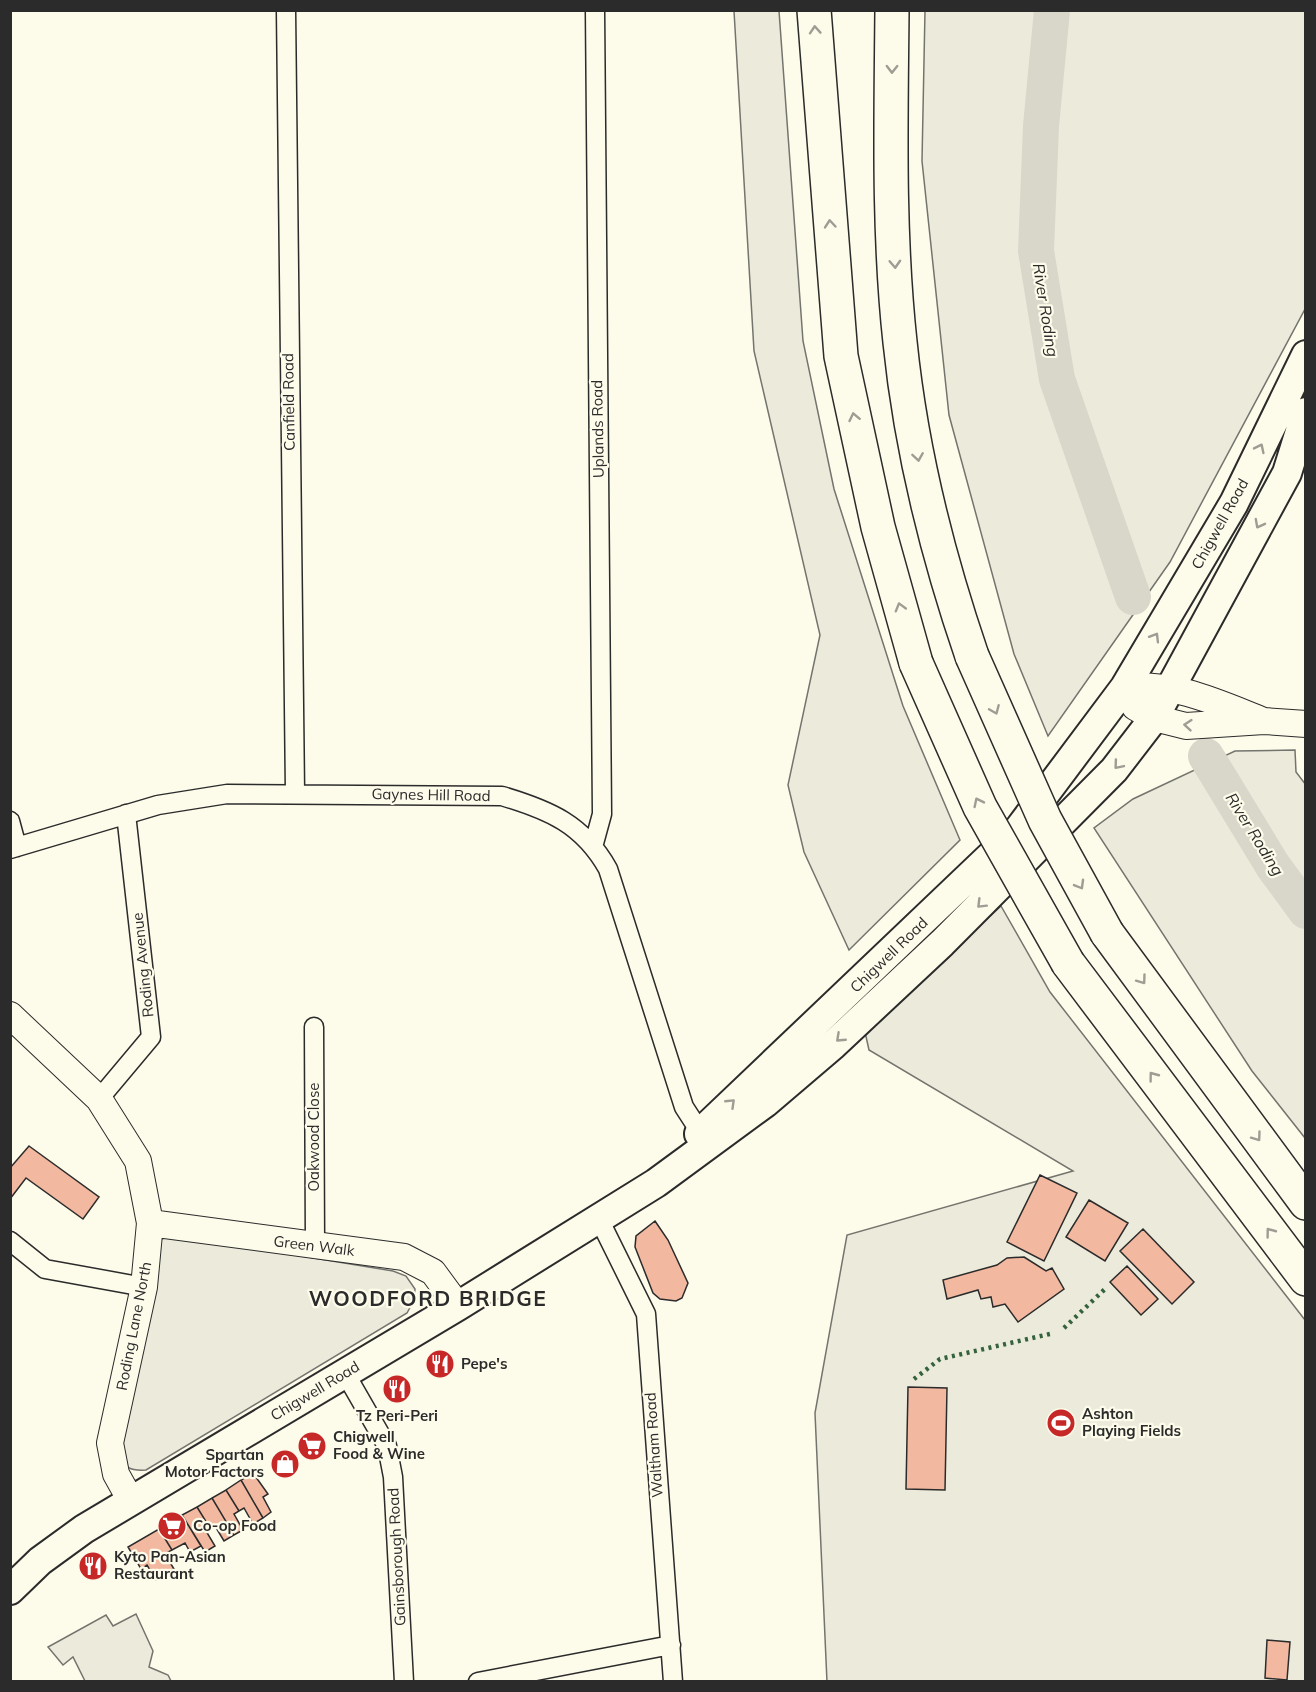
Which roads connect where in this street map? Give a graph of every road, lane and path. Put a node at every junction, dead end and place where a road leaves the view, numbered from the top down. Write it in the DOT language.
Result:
graph roads {
  1 [pos="286,10"];
  2 [pos="595,10"];
  3 [pos="814,10"];
  4 [pos="892,10"];
  5 [pos="1305,355"];
  6 [pos="1305,412"];
  7 [pos="1125,687"];
  8 [pos="1171,688"];
  9 [pos="1154,718"];
  10 [pos="1264,722"];
  11 [pos="1305,724"];
  12 [pos="295,794"];
  13 [pos="126,814"];
  14 [pos="10,821"];
  15 [pos="593,847"];
  16 [pos="14,848"];
  17 [pos="10,1015"];
  18 [pos="314,1027"];
  19 [pos="99,1099"];
  20 [pos="705,1139"];
  21 [pos="1305,1203"];
  22 [pos="598,1219"];
  23 [pos="150,1223"];
  24 [pos="10,1241"];
  25 [pos="315,1246"];
  26 [pos="1305,1279"];
  27 [pos="144,1287"];
  28 [pos="458,1306"];
  29 [pos="345,1372"];
  30 [pos="131,1501"];
  31 [pos="10,1590"];
  32 [pos="670,1645"];
  33 [pos="404,1682"];
  34 [pos="478,1682"];
  35 [pos="673,1682"];
  1 -- 12 [label="street, Canfield Road"];
  2 -- 15 [label="street, Uplands Road"];
  26 -- 3 [label="highway, one-way, bridge"];
  4 -- 21 [label="highway, one-way, bridge"];
  7 -- 5 [label="main road, Chigwell Road, one-way"];
  6 -- 8 [label="main road, Chigwell Road, one-way"];
  7 -- 8 [label="street"];
  7 -- 9 [label="street"];
  20 -- 7 [label="main road, Chigwell Road, one-way"];
  8 -- 9 [label="main road, Chigwell Road"];
  8 -- 10 [label="street"];
  10 -- 9 [label="street, one-way"];
  9 -- 20 [label="main road, Chigwell Road, one-way"];
  10 -- 11 [label="street"];
  12 -- 13 [label="street, Gaynes Hill Road"];
  12 -- 15 [label="street, Gaynes Hill Road"];
  13 -- 16 [label="street, Gaynes Hill Road"];
  13 -- 19 [label="street, Roding Avenue"];
  14 -- 16 [label="street"];
  15 -- 20 [label="street, Gaynes Hill Road"];
  17 -- 19 [label="street, Roding Lane North"];
  18 -- 25 [label="street, Oakwood Close"];
  19 -- 23 [label="street, Roding Lane North"];
  20 -- 22 [label="main road, Chigwell Road"];
  22 -- 28 [label="main road, Chigwell Road"];
  22 -- 32 [label="street, Waltham Road"];
  23 -- 25 [label="street, Green Walk"];
  23 -- 27 [label="street, Roding Lane North"];
  24 -- 27 [label="street"];
  25 -- 28 [label="street, Green Walk"];
  27 -- 30 [label="street, Roding Lane North"];
  28 -- 29 [label="main road, Chigwell Road"];
  29 -- 30 [label="main road, Chigwell Road"];
  29 -- 33 [label="street, Gainsborough Road"];
  30 -- 31 [label="main road, Chigwell Road"];
  32 -- 34 [label="street"];
  32 -- 35 [label="street, Waltham Road"];
}
